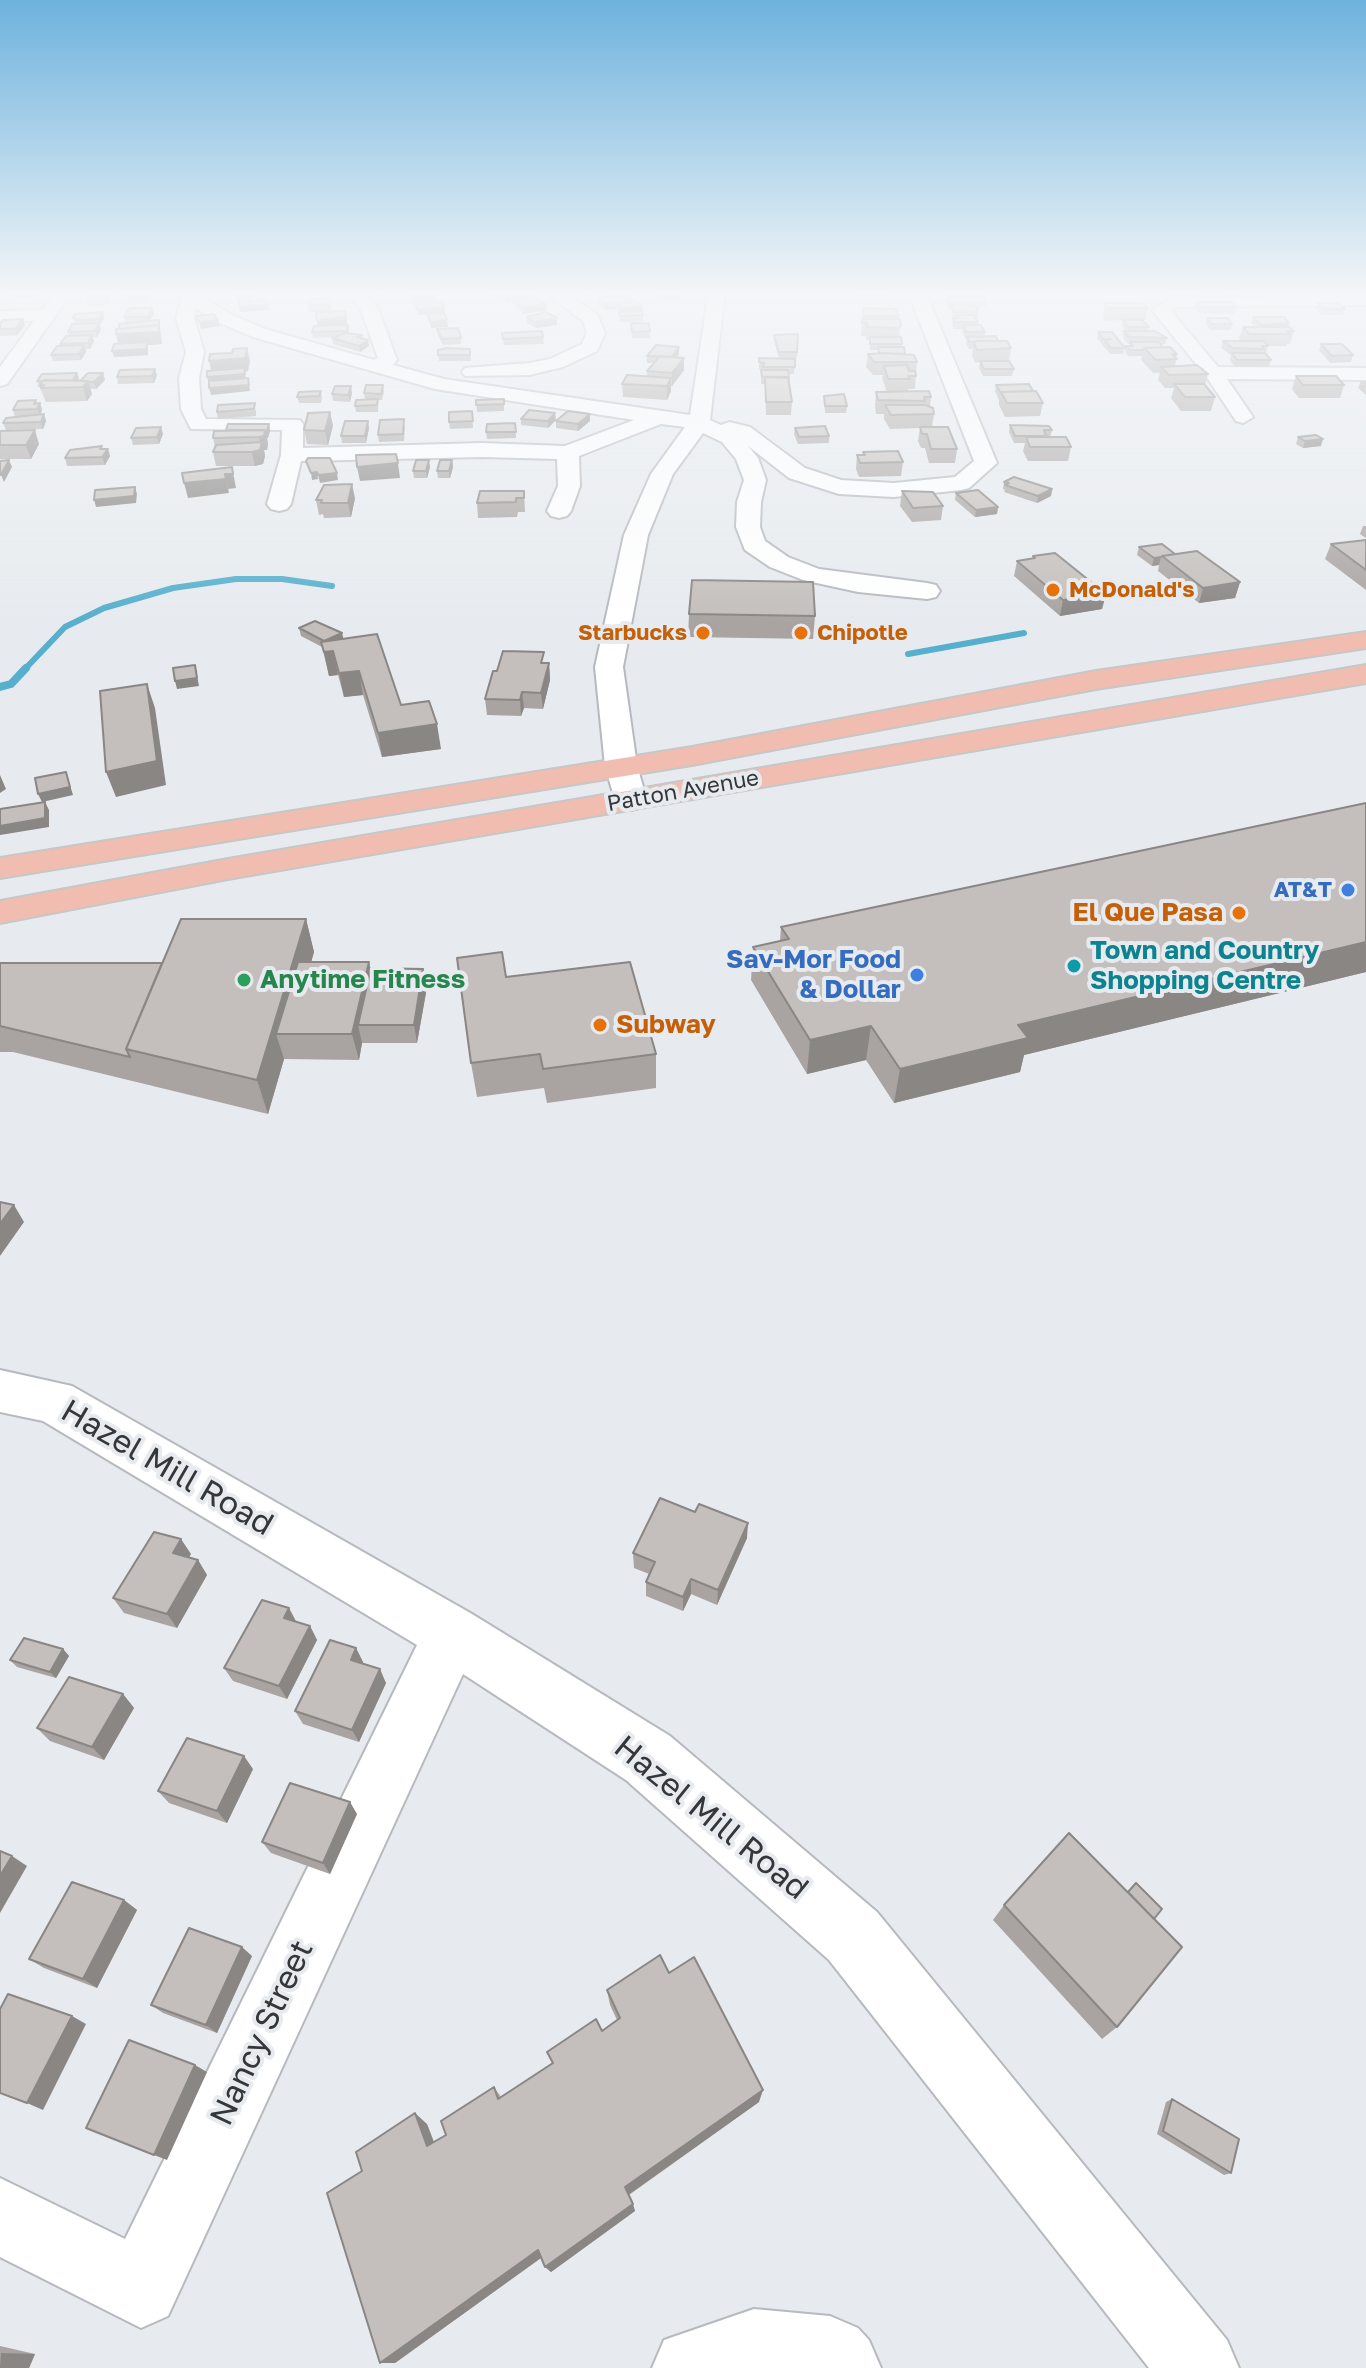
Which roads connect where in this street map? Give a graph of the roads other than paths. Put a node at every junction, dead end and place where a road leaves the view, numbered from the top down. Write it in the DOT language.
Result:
graph roads {
  1 [pos="191,402"];
  2 [pos="421,402"];
  3 [pos="427,402"];
  4 [pos="547,402"];
  5 [pos="702,402"];
  6 [pos="961,402"];
  7 [pos="1232,402"];
  8 [pos="658,417"];
  9 [pos="1243,417"];
  10 [pos="699,423"];
  11 [pos="568,453"];
  12 [pos="292,455"];
  13 [pos="279,504"];
  14 [pos="559,511"];
  15 [pos="927,591"];
  16 [pos="1366,640"];
  17 [pos="1366,674"];
  18 [pos="621,766"];
  19 [pos="631,800"];
  20 [pos="0,868"];
  21 [pos="0,912"];
  22 [pos="0,1391"];
  23 [pos="452,1634"];
  24 [pos="0,2216"];
  25 [pos="692,2368"];
  26 [pos="841,2368"];
  27 [pos="1199,2368"];
  1 -- 12 [label="street"];
  2 -- 3 [label="street"];
  4 -- 8 [label="street"];
  5 -- 10 [label="street"];
  6 -- 10 [label="street"];
  7 -- 9 [label="street"];
  8 -- 10 [label="street"];
  8 -- 11 [label="street"];
  10 -- 15 [label="street"];
  10 -- 18 [label="street"];
  11 -- 12 [label="street"];
  11 -- 14 [label="street"];
  12 -- 13 [label="street"];
  16 -- 18 [label="main road, Patton Avenue"];
  17 -- 19 [label="main road, Patton Avenue"];
  18 -- 19 [label="street"];
  18 -- 20 [label="main road, Patton Avenue"];
  19 -- 21 [label="main road, Patton Avenue"];
  22 -- 23 [label="street, Hazel Mill Road"];
  23 -- 24 [label="street, Nancy Street"];
  23 -- 27 [label="street, Hazel Mill Road"];
  25 -- 26 [label="street"];
}
